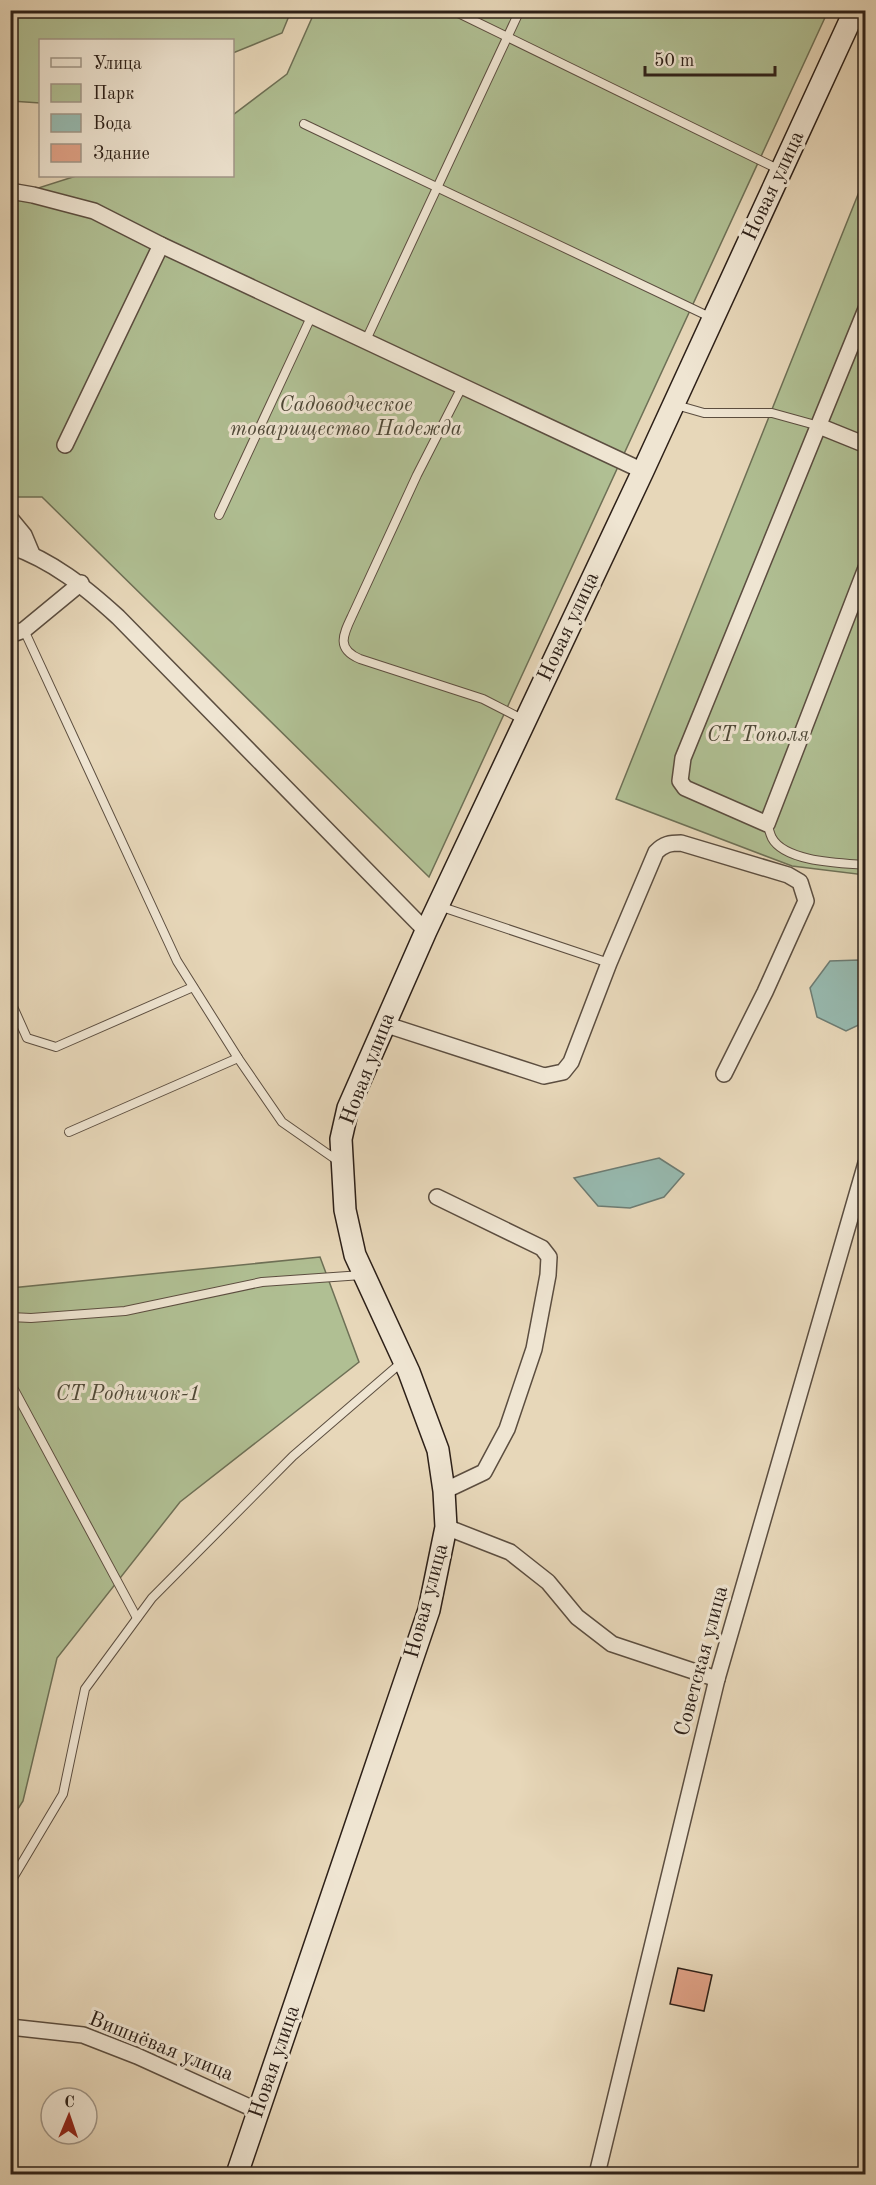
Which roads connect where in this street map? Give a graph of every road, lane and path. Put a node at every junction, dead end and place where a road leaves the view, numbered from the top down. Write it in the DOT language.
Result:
graph roads {
  1 [pos="452,10"];
  2 [pos="520,10"];
  3 [pos="852,12"];
  4 [pos="508,36"];
  5 [pos="304,124"];
  6 [pos="781,170"];
  7 [pos="439,188"];
  8 [pos="10,191"];
  9 [pos="161,245"];
  10 [pos="866,309"];
  11 [pos="312,315"];
  12 [pos="713,318"];
  13 [pos="366,340"];
  14 [pos="463,385"];
  15 [pos="673,404"];
  16 [pos="819,426"];
  17 [pos="65,445"];
  18 [pos="866,445"];
  19 [pos="643,471"];
  20 [pos="219,515"];
  21 [pos="10,518"];
  22 [pos="10,546"];
  23 [pos="32,554"];
  24 [pos="866,568"];
  25 [pos="81,583"];
  26 [pos="17,632"];
  27 [pos="525,720"];
  28 [pos="767,824"];
  29 [pos="866,865"];
  30 [pos="438,906"];
  31 [pos="426,931"];
  32 [pos="609,963"];
  33 [pos="194,987"];
  34 [pos="10,1000"];
  35 [pos="384,1024"];
  36 [pos="238,1058"];
  37 [pos="724,1074"];
  38 [pos="69,1132"];
  39 [pos="866,1163"];
  40 [pos="343,1164"];
  41 [pos="437,1197"];
  42 [pos="364,1275"];
  43 [pos="10,1317"];
  44 [pos="404,1360"];
  45 [pos="10,1382"];
  46 [pos="444,1491"];
  47 [pos="446,1527"];
  48 [pos="136,1618"];
  49 [pos="717,1679"];
  50 [pos="10,1883"];
  51 [pos="10,2027"];
  52 [pos="258,2111"];
  53 [pos="237,2175"];
  54 [pos="597,2175"];
  1 -- 4 [label="lane"];
  2 -- 4 [label="lane"];
  3 -- 6 [label="street, Новая улица"];
  4 -- 6 [label="lane"];
  4 -- 7 [label="lane"];
  5 -- 7 [label="lane"];
  6 -- 12 [label="street, Новая улица"];
  7 -- 12 [label="lane"];
  7 -- 13 [label="lane"];
  8 -- 9 [label="street"];
  9 -- 11 [label="street"];
  9 -- 17 [label="street"];
  10 -- 16 [label="street"];
  11 -- 13 [label="street"];
  11 -- 20 [label="lane"];
  12 -- 15 [label="street, Новая улица"];
  13 -- 14 [label="street"];
  14 -- 19 [label="street"];
  14 -- 27 [label="lane"];
  15 -- 16 [label="lane"];
  15 -- 19 [label="street, Новая улица"];
  16 -- 18 [label="street"];
  16 -- 28 [label="street"];
  19 -- 27 [label="street, Новая улица"];
  21 -- 23 [label="street"];
  22 -- 23 [label="street"];
  23 -- 25 [label="street"];
  24 -- 28 [label="street"];
  25 -- 26 [label="street"];
  25 -- 31 [label="street"];
  26 -- 33 [label="lane"];
  27 -- 30 [label="street, Новая улица"];
  28 -- 29 [label="lane"];
  30 -- 31 [label="street, Новая улица"];
  30 -- 32 [label="lane"];
  31 -- 35 [label="street, Новая улица"];
  32 -- 35 [label="street"];
  32 -- 37 [label="street"];
  33 -- 34 [label="lane"];
  33 -- 36 [label="lane"];
  35 -- 40 [label="street, Новая улица"];
  36 -- 38 [label="lane"];
  36 -- 40 [label="lane"];
  39 -- 49 [label="street, Советская улица"];
  40 -- 42 [label="street, Новая улица"];
  41 -- 46 [label="street"];
  42 -- 43 [label="lane"];
  42 -- 44 [label="street, Новая улица"];
  44 -- 46 [label="street, Новая улица"];
  44 -- 48 [label="lane"];
  45 -- 48 [label="lane"];
  46 -- 47 [label="street, Новая улица"];
  47 -- 49 [label="street"];
  47 -- 52 [label="street, Новая улица"];
  48 -- 50 [label="lane"];
  49 -- 54 [label="street, Советская улица"];
  51 -- 52 [label="street, Вишнёвая улица"];
  52 -- 53 [label="street, Новая улица"];
}
